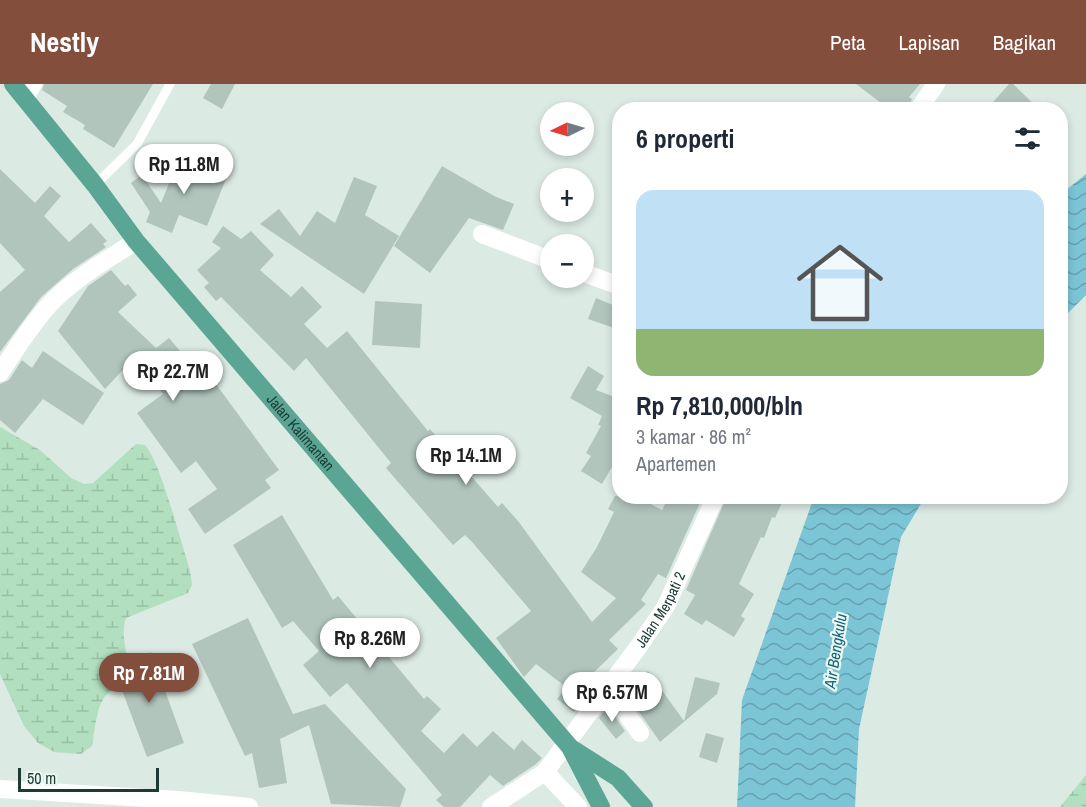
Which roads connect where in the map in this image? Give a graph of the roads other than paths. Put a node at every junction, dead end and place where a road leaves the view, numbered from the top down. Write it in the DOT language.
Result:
graph roads {
  1 [pos="13,84"];
  2 [pos="170,84"];
  3 [pos="936,84"];
  4 [pos="29,91"];
  5 [pos="924,102"];
  6 [pos="95,184"];
  7 [pos="482,234"];
  8 [pos="136,241"];
  9 [pos="540,256"];
  10 [pos="594,277"];
  11 [pos="612,283"];
  12 [pos="0,373"];
  13 [pos="712,504"];
  14 [pos="608,688"];
  15 [pos="640,733"];
  16 [pos="568,745"];
  17 [pos="544,772"];
  18 [pos="0,789"];
  19 [pos="249,807"];
  20 [pos="490,807"];
  21 [pos="578,807"];
  22 [pos="601,807"];
  23 [pos="644,807"];
  1 -- 4 [label="main road, Jalan Kalimantan"];
  2 -- 6 [label="lane"];
  3 -- 5 [label="street"];
  4 -- 6 [label="main road, Jalan Kalimantan"];
  6 -- 8 [label="main road, Jalan Kalimantan"];
  7 -- 9 [label="street"];
  8 -- 12 [label="street"];
  8 -- 16 [label="main road, Jalan Kalimantan"];
  10 -- 11 [label="street"];
  13 -- 14 [label="street, Jalan Merpati 2"];
  14 -- 15 [label="street"];
  14 -- 16 [label="street, Jalan Merpati 2"];
  16 -- 17 [label="street, Jalan Merpati 2"];
  16 -- 22 [label="main road"];
  16 -- 23 [label="main road"];
  17 -- 20 [label="street, Jalan Merpati 2"];
  17 -- 21 [label="street"];
  18 -- 19 [label="street"];
}
